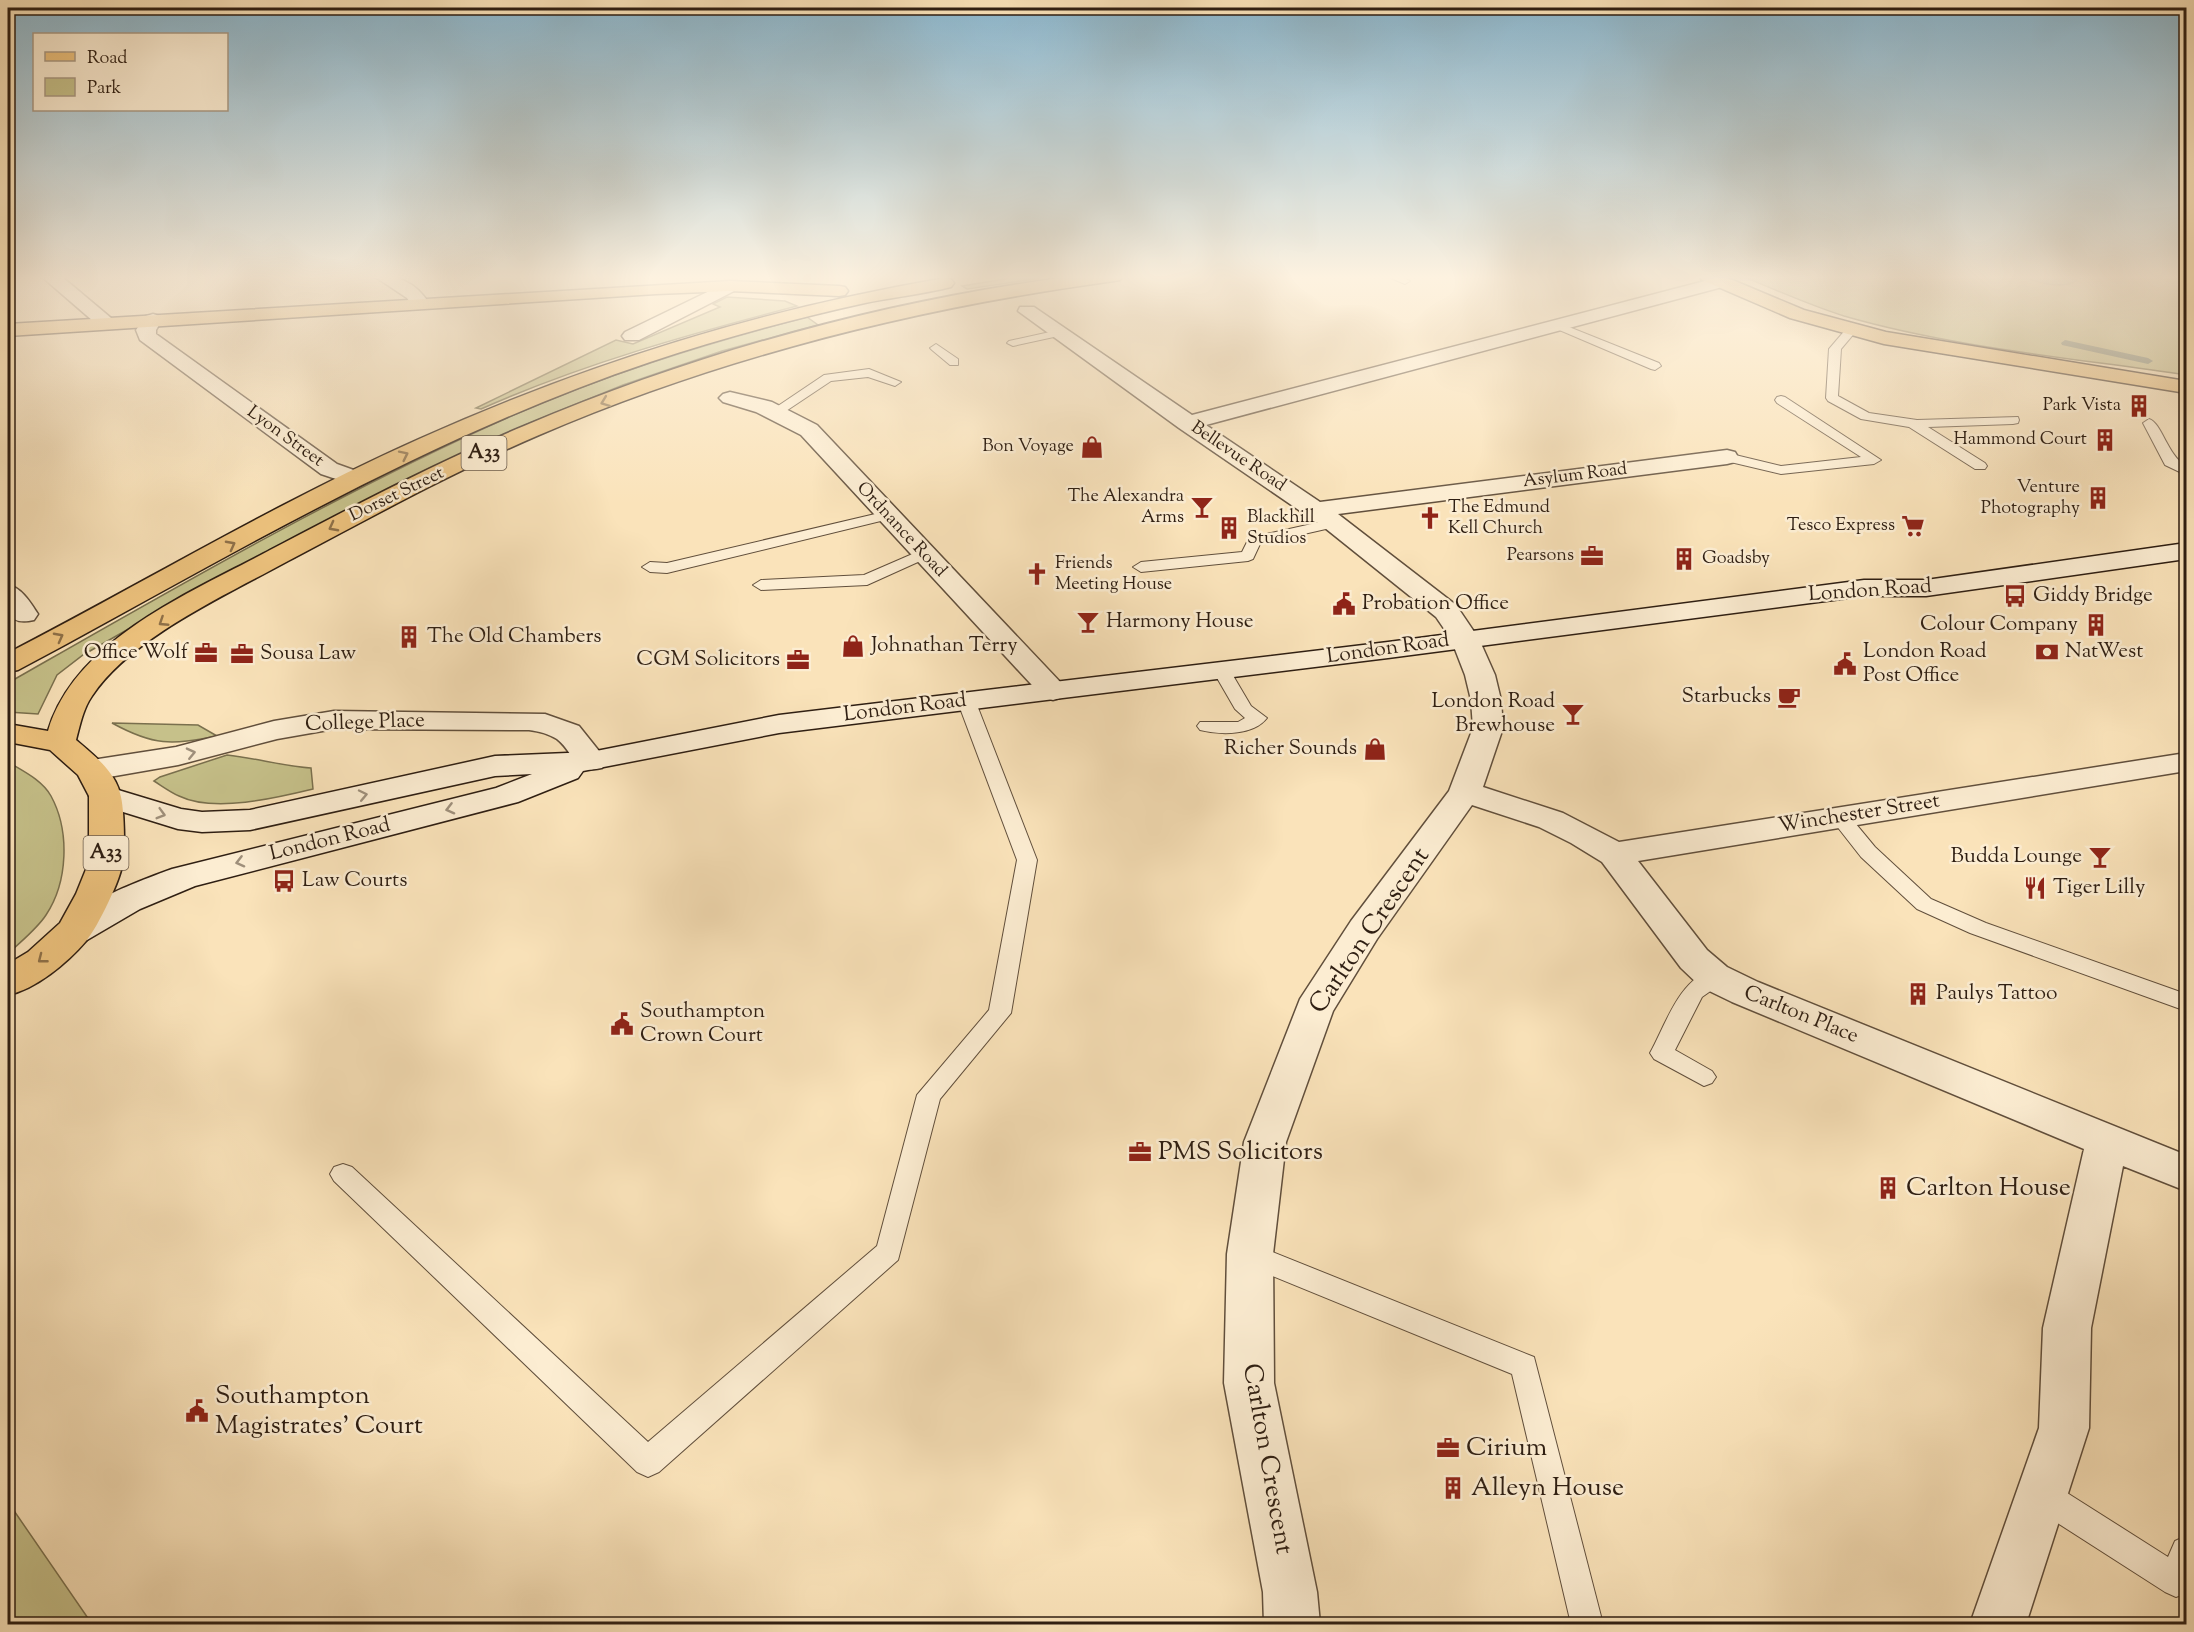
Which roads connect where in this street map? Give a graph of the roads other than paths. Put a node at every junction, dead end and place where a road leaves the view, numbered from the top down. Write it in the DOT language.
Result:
graph roads {
  1 [pos="169,352"];
  2 [pos="659,352"];
  3 [pos="752,352"];
  4 [pos="943,352"];
  5 [pos="1086,352"];
  6 [pos="1450,352"];
  7 [pos="1622,352"];
  8 [pos="1835,352"];
  9 [pos="1965,352"];
  10 [pos="953,358"];
  11 [pos="1655,366"];
  12 [pos="895,382"];
  13 [pos="2187,387"];
  14 [pos="730,398"];
  15 [pos="1781,400"];
  16 [pos="775,412"];
  17 [pos="2013,420"];
  18 [pos="1187,423"];
  19 [pos="1912,423"];
  20 [pos="2149,423"];
  21 [pos="1727,457"];
  22 [pos="1980,466"];
  23 [pos="2187,471"];
  24 [pos="354,478"];
  25 [pos="888,515"];
  26 [pos="1325,517"];
  27 [pos="2187,551"];
  28 [pos="924,554"];
  29 [pos="650,567"];
  30 [pos="1141,567"];
  31 [pos="761,585"];
  32 [pos="1465,639"];
  33 [pos="8,664"];
  34 [pos="1222,671"];
  35 [pos="1053,692"];
  36 [pos="966,700"];
  37 [pos="1206,726"];
  38 [pos="8,733"];
  39 [pos="60,742"];
  40 [pos="591,761"];
  41 [pos="2187,762"];
  42 [pos="99,783"];
  43 [pos="1465,792"];
  44 [pos="1839,816"];
  45 [pos="1614,854"];
  46 [pos="74,932"];
  47 [pos="1714,977"];
  48 [pos="8,982"];
  49 [pos="2187,1003"];
  50 [pos="1704,1077"];
  51 [pos="2107,1140"];
  52 [pos="2187,1173"];
  53 [pos="343,1174"];
  54 [pos="1250,1254"];
  55 [pos="2042,1495"];
  56 [pos="2187,1552"];
  57 [pos="1292,1624"];
  58 [pos="1587,1624"];
  59 [pos="1998,1624"];
  1 -- 24 [label="street, Lyon Street"];
  24 -- 2 [label="main road, Dorset Street / A33, one-way"];
  3 -- 39 [label="main road, Dorset Street / A33, one-way"];
  4 -- 10 [label="lane"];
  5 -- 18 [label="street, Bellevue Road"];
  6 -- 18 [label="street"];
  7 -- 11 [label="lane"];
  8 -- 19 [label="lane"];
  9 -- 13 [label="main road"];
  12 -- 16 [label="lane"];
  14 -- 16 [label="street, Ordnance Road"];
  15 -- 21 [label="lane"];
  16 -- 25 [label="street, Ordnance Road"];
  17 -- 19 [label="lane"];
  18 -- 26 [label="street, Bellevue Road"];
  19 -- 22 [label="lane"];
  20 -- 23 [label="lane"];
  21 -- 26 [label="street, Asylum Road"];
  33 -- 24 [label="main road, Dorset Street / A33, one-way"];
  25 -- 28 [label="street, Ordnance Road"];
  25 -- 29 [label="lane"];
  26 -- 30 [label="lane"];
  26 -- 32 [label="street, Bellevue Road"];
  27 -- 32 [label="street, London Road"];
  28 -- 31 [label="lane"];
  28 -- 35 [label="street, Ordnance Road"];
  32 -- 34 [label="street, London Road"];
  32 -- 43 [label="street, Carlton Crescent"];
  34 -- 35 [label="street, London Road"];
  34 -- 37 [label="lane"];
  35 -- 36 [label="street, London Road"];
  36 -- 40 [label="street, London Road"];
  36 -- 53 [label="lane"];
  38 -- 39 [label="main road"];
  39 -- 42 [label="main road"];
  42 -- 40 [label="street, London Road, one-way"];
  42 -- 40 [label="street, College Place, one-way"];
  40 -- 46 [label="street, London Road, one-way"];
  41 -- 44 [label="street, Winchester Street"];
  42 -- 46 [label="main road, A33"];
  43 -- 45 [label="street, Carlton Place"];
  43 -- 54 [label="street, Carlton Crescent"];
  44 -- 45 [label="street, Winchester Street"];
  44 -- 49 [label="lane"];
  45 -- 47 [label="street, Carlton Place"];
  46 -- 48 [label="main road, A33, one-way"];
  47 -- 50 [label="lane"];
  47 -- 51 [label="street, Carlton Place"];
  51 -- 52 [label="street, Carlton Place"];
  51 -- 55 [label="street"];
  54 -- 57 [label="street, Carlton Crescent"];
  54 -- 58 [label="lane"];
  55 -- 56 [label="lane"];
  55 -- 59 [label="street"];
}
